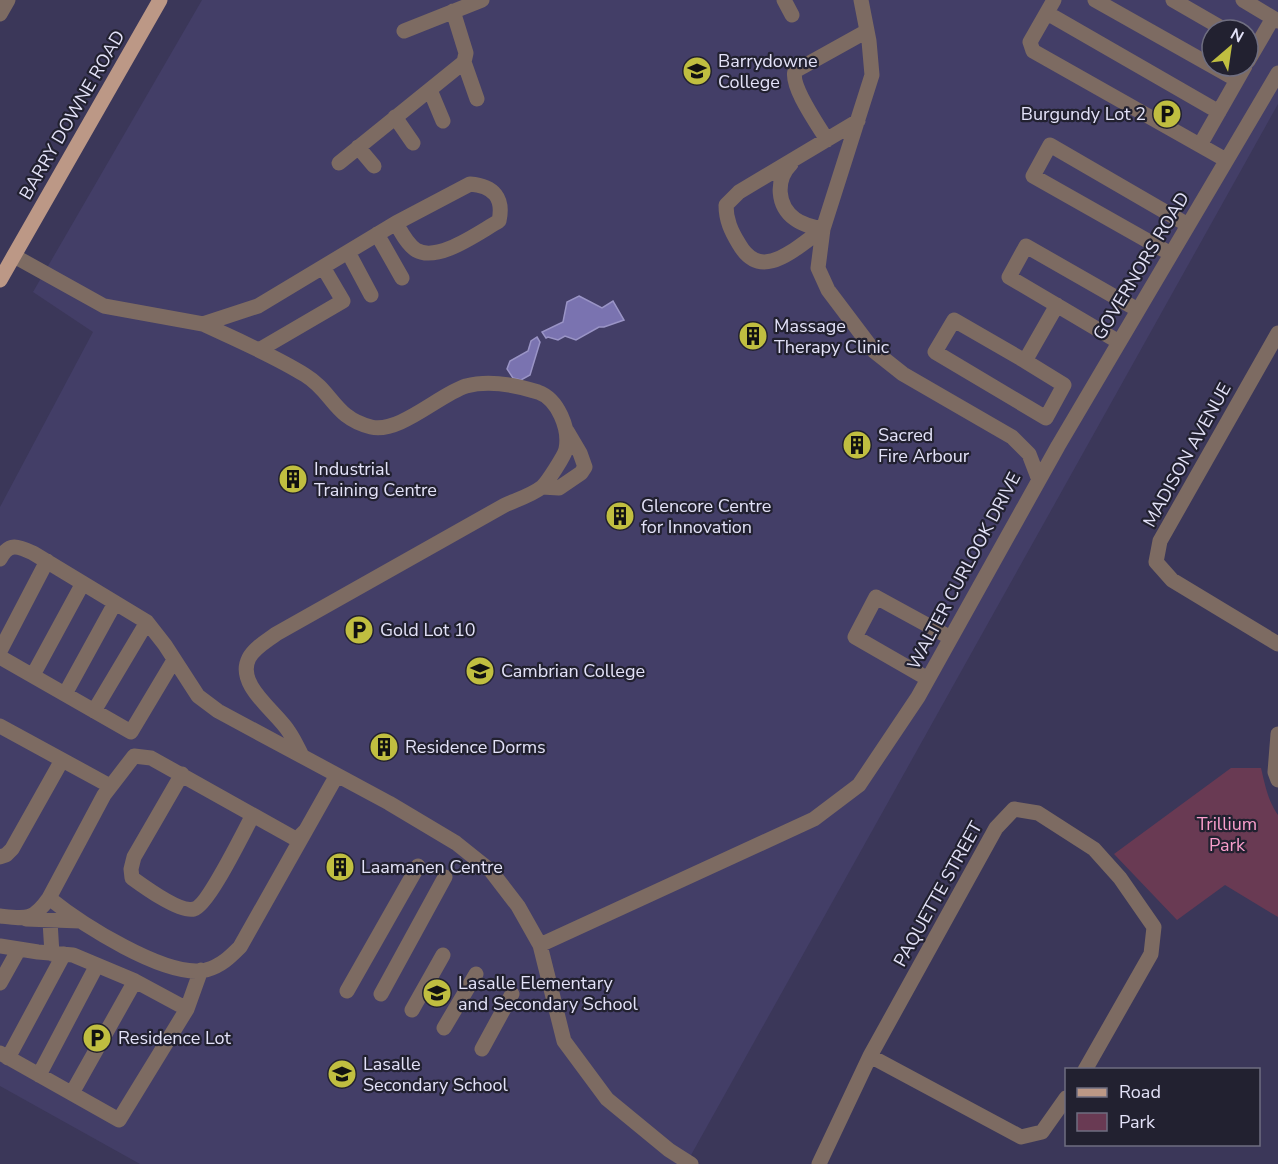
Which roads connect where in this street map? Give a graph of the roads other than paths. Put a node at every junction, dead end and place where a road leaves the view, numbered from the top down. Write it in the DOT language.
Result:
graph roads {
  1 [pos="8,0"];
  2 [pos="160,0"];
  3 [pos="482,0"];
  4 [pos="784,0"];
  5 [pos="861,0"];
  6 [pos="1095,0"];
  7 [pos="1173,0"];
  8 [pos="1243,0"];
  9 [pos="1051,6"];
  10 [pos="453,11"];
  11 [pos="0,14"];
  12 [pos="792,15"];
  13 [pos="1204,18"];
  14 [pos="1275,20"];
  15 [pos="404,31"];
  16 [pos="867,31"];
  17 [pos="1260,39"];
  18 [pos="464,62"];
  19 [pos="1278,73"];
  20 [pos="1237,80"];
  21 [pos="430,90"];
  22 [pos="477,99"];
  23 [pos="1219,112"];
  24 [pos="395,117"];
  25 [pos="443,121"];
  26 [pos="858,121"];
  27 [pos="827,140"];
  28 [pos="413,143"];
  29 [pos="1200,146"];
  30 [pos="358,147"];
  31 [pos="797,158"];
  32 [pos="1226,160"];
  33 [pos="339,163"];
  34 [pos="374,166"];
  35 [pos="396,223"];
  36 [pos="1188,225"];
  37 [pos="823,229"];
  38 [pos="377,234"];
  39 [pos="348,252"];
  40 [pos="1171,254"];
  41 [pos="14,256"];
  42 [pos="323,267"];
  43 [pos="402,278"];
  44 [pos="0,280"];
  45 [pos="371,295"];
  46 [pos="1057,305"];
  47 [pos="1138,310"];
  48 [pos="203,324"];
  49 [pos="1278,333"];
  50 [pos="1119,342"];
  51 [pos="259,350"];
  52 [pos="1025,362"];
  53 [pos="564,426"];
  54 [pos="1039,480"];
  55 [pos="542,487"];
  56 [pos="0,559"];
  57 [pos="47,561"];
  58 [pos="83,583"];
  59 [pos="115,603"];
  60 [pos="147,622"];
  61 [pos="951,638"];
  62 [pos="1278,645"];
  63 [pos="0,651"];
  64 [pos="0,657"];
  65 [pos="174,660"];
  66 [pos="33,675"];
  67 [pos="928,679"];
  68 [pos="65,694"];
  69 [pos="94,711"];
  70 [pos="0,726"];
  71 [pos="1278,734"];
  72 [pos="302,756"];
  73 [pos="62,760"];
  74 [pos="182,774"];
  75 [pos="337,775"];
  76 [pos="1278,780"];
  77 [pos="110,786"];
  78 [pos="253,815"];
  79 [pos="306,830"];
  80 [pos="0,857"];
  81 [pos="418,866"];
  82 [pos="445,877"];
  83 [pos="49,898"];
  84 [pos="0,916"];
  85 [pos="23,919"];
  86 [pos="50,921"];
  87 [pos="80,921"];
  88 [pos="540,945"];
  89 [pos="0,946"];
  90 [pos="19,949"];
  91 [pos="58,954"];
  92 [pos="443,956"];
  93 [pos="97,965"];
  94 [pos="201,970"];
  95 [pos="476,974"];
  96 [pos="135,981"];
  97 [pos="0,983"];
  98 [pos="347,991"];
  99 [pos="381,994"];
  100 [pos="512,994"];
  101 [pos="187,1009"];
  102 [pos="412,1010"];
  103 [pos="444,1028"];
  104 [pos="482,1049"];
  105 [pos="4,1056"];
  106 [pos="870,1056"];
  107 [pos="1086,1068"];
  108 [pos="39,1075"];
  109 [pos="72,1093"];
  110 [pos="1065,1099"];
  111 [pos="691,1164"];
  112 [pos="819,1164"];
  1 -- 11 [label="street"];
  2 -- 41 [label="main road, BARRY DOWNE ROAD"];
  3 -- 10 [label="street"];
  4 -- 12 [label="street"];
  5 -- 16 [label="street, WALTER CURLOOK DRIVE"];
  6 -- 20 [label="street"];
  7 -- 13 [label="street"];
  8 -- 14 [label="street"];
  9 -- 23 [label="street"];
  9 -- 29 [label="street"];
  10 -- 15 [label="street"];
  10 -- 18 [label="street"];
  14 -- 17 [label="street"];
  16 -- 26 [label="street, WALTER CURLOOK DRIVE"];
  16 -- 27 [label="street"];
  18 -- 21 [label="street"];
  18 -- 22 [label="street"];
  19 -- 32 [label="street, GOVERNORS ROAD"];
  20 -- 23 [label="street"];
  21 -- 24 [label="street"];
  21 -- 25 [label="street"];
  23 -- 29 [label="street"];
  24 -- 28 [label="street"];
  24 -- 30 [label="street"];
  26 -- 27 [label="street"];
  26 -- 37 [label="street, WALTER CURLOOK DRIVE"];
  27 -- 31 [label="street"];
  29 -- 32 [label="street"];
  30 -- 33 [label="street"];
  30 -- 34 [label="street"];
  31 -- 37 [label="street"];
  31 -- 37 [label="street"];
  32 -- 36 [label="street, GOVERNORS ROAD"];
  35 -- 35 [label="street"];
  35 -- 38 [label="street"];
  36 -- 40 [label="street, GOVERNORS ROAD"];
  36 -- 40 [label="street"];
  37 -- 54 [label="street, WALTER CURLOOK DRIVE"];
  38 -- 39 [label="street"];
  38 -- 43 [label="street"];
  39 -- 42 [label="street"];
  39 -- 45 [label="street"];
  40 -- 47 [label="street, GOVERNORS ROAD"];
  41 -- 44 [label="main road, BARRY DOWNE ROAD"];
  41 -- 48 [label="street"];
  42 -- 48 [label="street"];
  42 -- 51 [label="street"];
  46 -- 47 [label="street"];
  46 -- 50 [label="street"];
  46 -- 52 [label="street"];
  47 -- 50 [label="street, GOVERNORS ROAD"];
  48 -- 51 [label="street"];
  49 -- 62 [label="street, MADISON AVENUE"];
  50 -- 54 [label="street, GOVERNORS ROAD"];
  51 -- 53 [label="street"];
  52 -- 52 [label="street"];
  53 -- 55 [label="street"];
  53 -- 55 [label="street"];
  54 -- 61 [label="street, WALTER CURLOOK DRIVE"];
  55 -- 72 [label="street"];
  56 -- 57 [label="street"];
  57 -- 58 [label="street"];
  57 -- 63 [label="street"];
  58 -- 59 [label="street"];
  58 -- 66 [label="street"];
  59 -- 60 [label="street"];
  59 -- 68 [label="street"];
  60 -- 65 [label="street"];
  60 -- 69 [label="street"];
  61 -- 67 [label="street, WALTER CURLOOK DRIVE"];
  61 -- 67 [label="street"];
  64 -- 66 [label="street"];
  65 -- 69 [label="street"];
  65 -- 72 [label="street"];
  66 -- 68 [label="street"];
  67 -- 88 [label="street, WALTER CURLOOK DRIVE"];
  68 -- 69 [label="street"];
  70 -- 73 [label="street"];
  71 -- 76 [label="street"];
  72 -- 75 [label="street"];
  73 -- 77 [label="street"];
  73 -- 80 [label="street"];
  74 -- 77 [label="street"];
  74 -- 78 [label="street"];
  74 -- 78 [label="street"];
  75 -- 79 [label="street"];
  75 -- 88 [label="street"];
  77 -- 83 [label="street"];
  78 -- 79 [label="street"];
  79 -- 94 [label="street"];
  81 -- 98 [label="street"];
  82 -- 99 [label="street"];
  83 -- 85 [label="street"];
  83 -- 87 [label="street"];
  84 -- 85 [label="street"];
  85 -- 86 [label="street"];
  86 -- 87 [label="street"];
  86 -- 91 [label="street"];
  87 -- 94 [label="street"];
  88 -- 111 [label="street"];
  89 -- 90 [label="street"];
  90 -- 91 [label="street"];
  90 -- 97 [label="street"];
  91 -- 93 [label="street"];
  91 -- 105 [label="street"];
  92 -- 102 [label="street"];
  93 -- 96 [label="street"];
  93 -- 108 [label="street"];
  94 -- 101 [label="street"];
  95 -- 103 [label="street"];
  96 -- 101 [label="street"];
  96 -- 109 [label="street"];
  100 -- 104 [label="street"];
  101 -- 109 [label="street"];
  105 -- 108 [label="street"];
  106 -- 107 [label="street, PAQUETTE STREET"];
  106 -- 110 [label="street"];
  106 -- 112 [label="street, PAQUETTE STREET"];
  108 -- 109 [label="street"];
}
